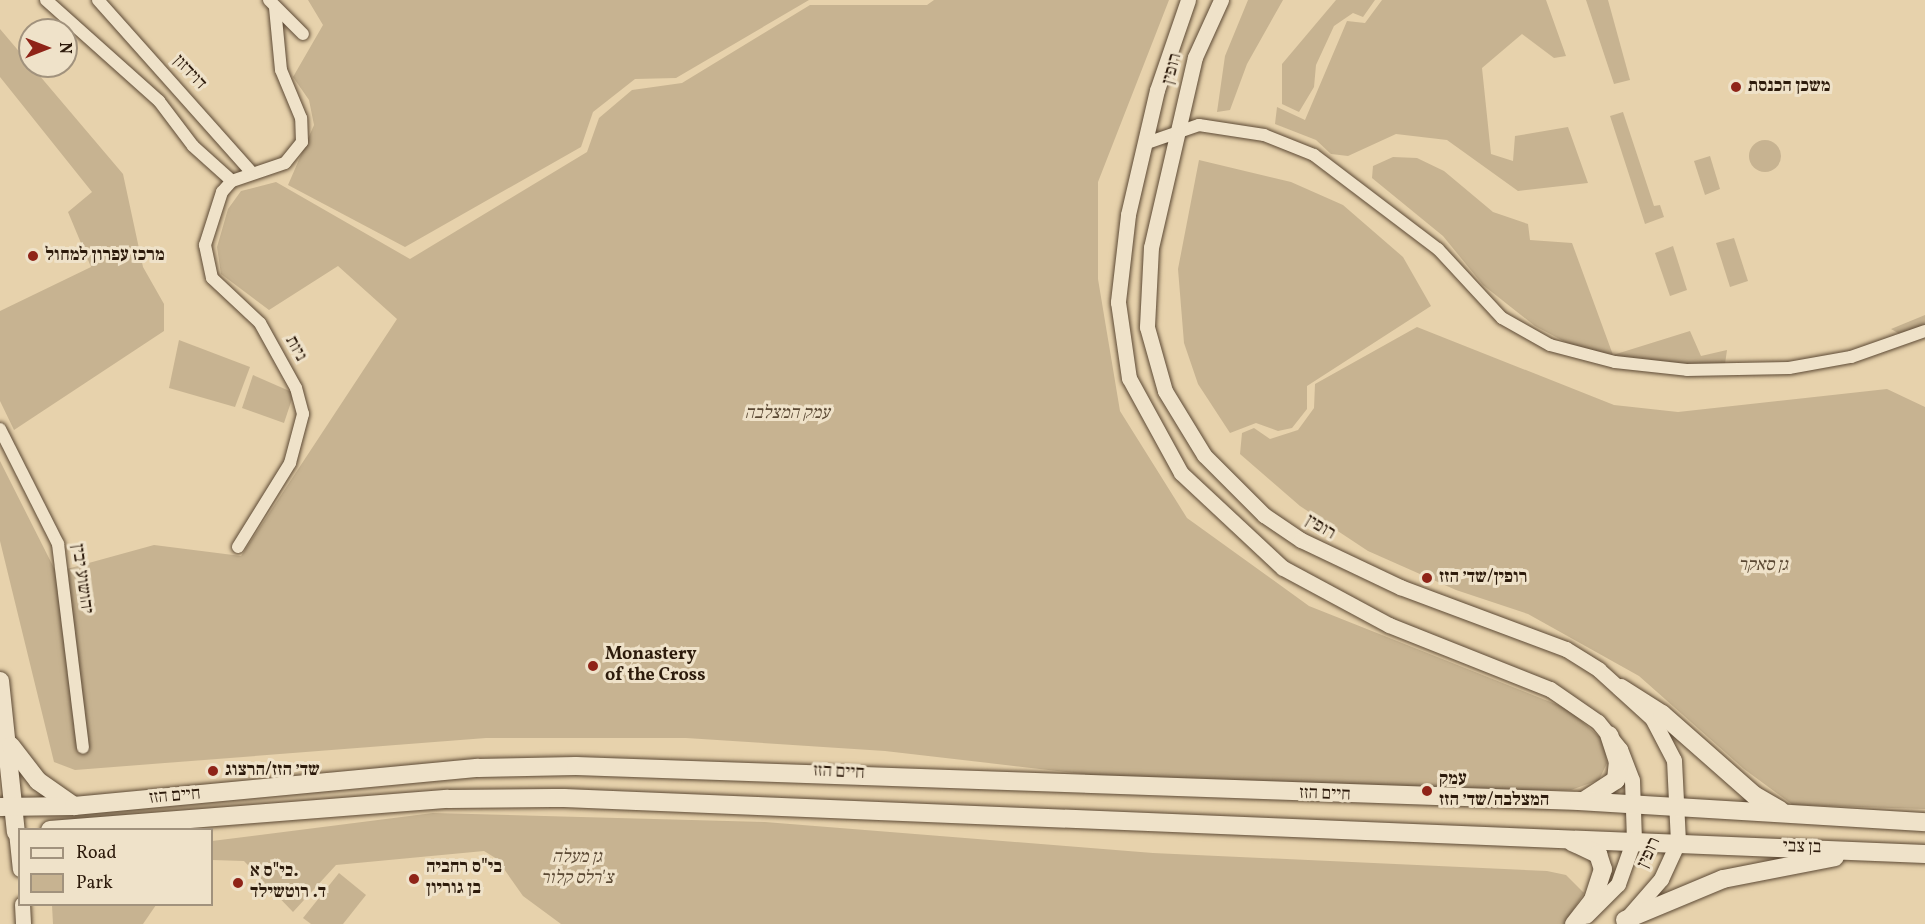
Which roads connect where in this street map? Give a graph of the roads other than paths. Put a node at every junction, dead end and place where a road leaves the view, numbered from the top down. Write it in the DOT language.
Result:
graph roads {
  1 [pos="46,0"];
  2 [pos="98,0"];
  3 [pos="1188,0"];
  4 [pos="1221,0"];
  5 [pos="272,4"];
  6 [pos="303,34"];
  7 [pos="1177,132"];
  8 [pos="1144,144"];
  9 [pos="252,172"];
  10 [pos="232,181"];
  11 [pos="1925,331"];
  12 [pos="0,429"];
  13 [pos="238,547"];
  14 [pos="0,681"];
  15 [pos="1621,688"];
  16 [pos="1609,735"];
  17 [pos="9,744"];
  18 [pos="83,747"];
  19 [pos="1579,801"];
  20 [pos="1635,804"];
  21 [pos="74,806"];
  22 [pos="1680,806"];
  23 [pos="7,807"];
  24 [pos="1790,814"];
  25 [pos="1925,822"];
  26 [pos="74,828"];
  27 [pos="12,831"];
  28 [pos="1550,837"];
  29 [pos="1634,839"];
  30 [pos="1678,842"];
  31 [pos="1875,850"];
  32 [pos="1925,854"];
  33 [pos="18,860"];
  34 [pos="22,906"];
  35 [pos="1623,922"];
  36 [pos="23,924"];
  37 [pos="1574,924"];
  1 -- 10 [label="street"];
  2 -- 9 [label="street, דוידזון"];
  3 -- 8 [label="street, רופין"];
  4 -- 7 [label="street, רופין"];
  5 -- 6 [label="street"];
  5 -- 9 [label="street"];
  7 -- 8 [label="street"];
  7 -- 11 [label="street"];
  7 -- 15 [label="street, רופין"];
  8 -- 16 [label="street, רופין"];
  9 -- 10 [label="street"];
  10 -- 13 [label="street, ניות"];
  12 -- 18 [label="street, יהושוע יבין"];
  14 -- 17 [label="main road"];
  15 -- 22 [label="street, רופין"];
  15 -- 24 [label="main road"];
  16 -- 19 [label="main road"];
  16 -- 20 [label="street, רופין"];
  17 -- 21 [label="main road"];
  17 -- 23 [label="main road"];
  19 -- 20 [label="main road, חיים הזז"];
  19 -- 21 [label="main road, חיים הזז"];
  20 -- 22 [label="main road, חיים הזז"];
  20 -- 29 [label="street, רופין"];
  21 -- 23 [label="main road, חיים הזז"];
  22 -- 24 [label="main road, בן צבי"];
  22 -- 30 [label="street, רופין"];
  23 -- 27 [label="main road"];
  24 -- 25 [label="main road, בן צבי"];
  26 -- 28 [label="main road, חיים הזז"];
  27 -- 33 [label="street"];
  28 -- 29 [label="main road, חיים הזז"];
  28 -- 37 [label="main road"];
  29 -- 30 [label="main road, חיים הזז"];
  29 -- 37 [label="street, רופין"];
  30 -- 31 [label="main road, בן צבי"];
  30 -- 35 [label="street, רופין"];
  31 -- 32 [label="main road, בן צבי"];
  31 -- 35 [label="main road"];
  34 -- 36 [label="street"];
}
